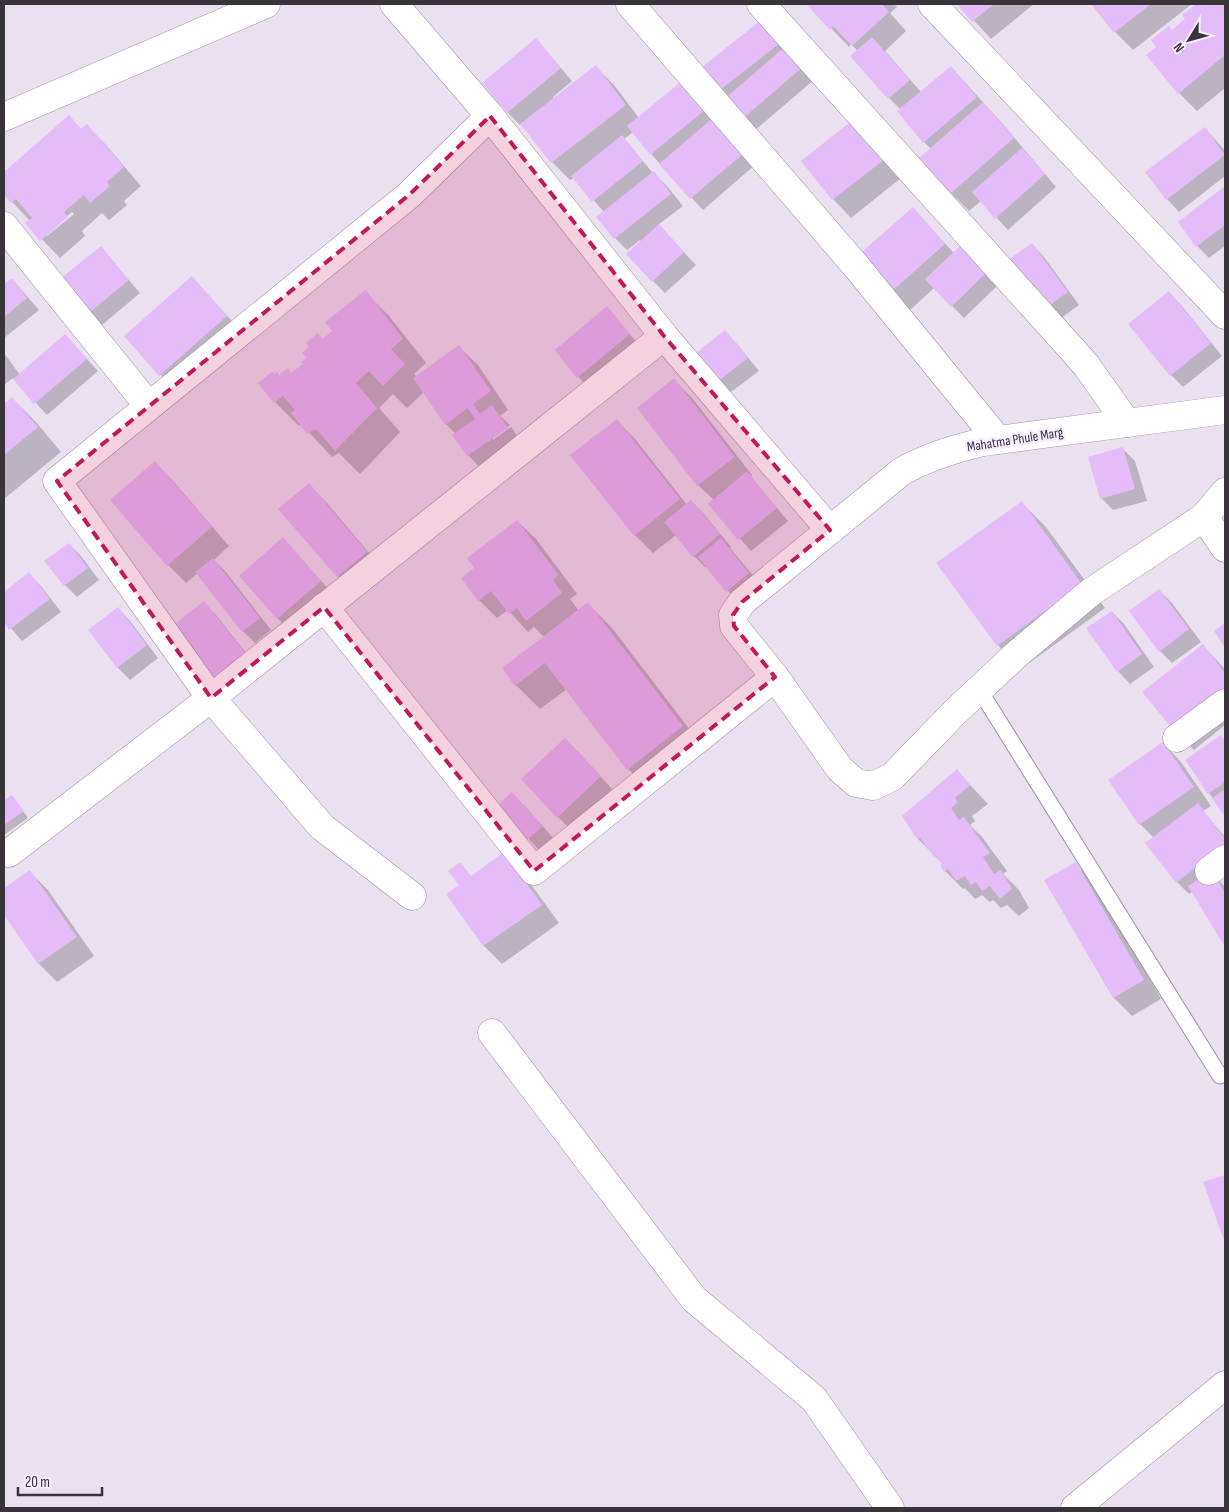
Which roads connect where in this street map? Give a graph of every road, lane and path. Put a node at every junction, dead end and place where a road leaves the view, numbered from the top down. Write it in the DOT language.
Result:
graph roads {
  1 [pos="266,4"];
  2 [pos="394,4"];
  3 [pos="630,4"];
  4 [pos="761,4"];
  5 [pos="932,4"];
  6 [pos="4,116"];
  7 [pos="490,116"];
  8 [pos="4,226"];
  9 [pos="1225,315"];
  10 [pos="664,336"];
  11 [pos="148,405"];
  12 [pos="1225,410"];
  13 [pos="1127,423"];
  14 [pos="998,440"];
  15 [pos="1225,492"];
  16 [pos="1204,517"];
  17 [pos="830,530"];
  18 [pos="1225,548"];
  19 [pos="324,607"];
  20 [pos="775,677"];
  21 [pos="979,689"];
  22 [pos="211,698"];
  23 [pos="1225,703"];
  24 [pos="1177,738"];
  25 [pos="9,853"];
  26 [pos="412,896"];
  27 [pos="492,1033"];
  28 [pos="1220,1076"];
  29 [pos="1225,1385"];
  30 [pos="890,1508"];
  31 [pos="1075,1508"];
  1 -- 6 [label="street"];
  2 -- 7 [label="street"];
  3 -- 14 [label="street"];
  4 -- 13 [label="street"];
  5 -- 9 [label="street"];
  7 -- 10 [label="street"];
  7 -- 11 [label="street"];
  8 -- 11 [label="street"];
  10 -- 17 [label="street"];
  10 -- 19 [label="street"];
  11 -- 22 [label="street"];
  12 -- 13 [label="street, Mahatma Phule Marg"];
  13 -- 14 [label="street, Mahatma Phule Marg"];
  14 -- 17 [label="street, Mahatma Phule Marg"];
  15 -- 16 [label="street, Mahatma Phule Marg"];
  16 -- 18 [label="street"];
  16 -- 21 [label="street, Mahatma Phule Marg"];
  17 -- 20 [label="street, Mahatma Phule Marg"];
  19 -- 20 [label="street"];
  19 -- 22 [label="street"];
  20 -- 21 [label="street, Mahatma Phule Marg"];
  21 -- 28 [label="lane"];
  22 -- 25 [label="street"];
  22 -- 26 [label="street"];
  23 -- 24 [label="street"];
  27 -- 30 [label="street"];
  29 -- 31 [label="street"];
}
